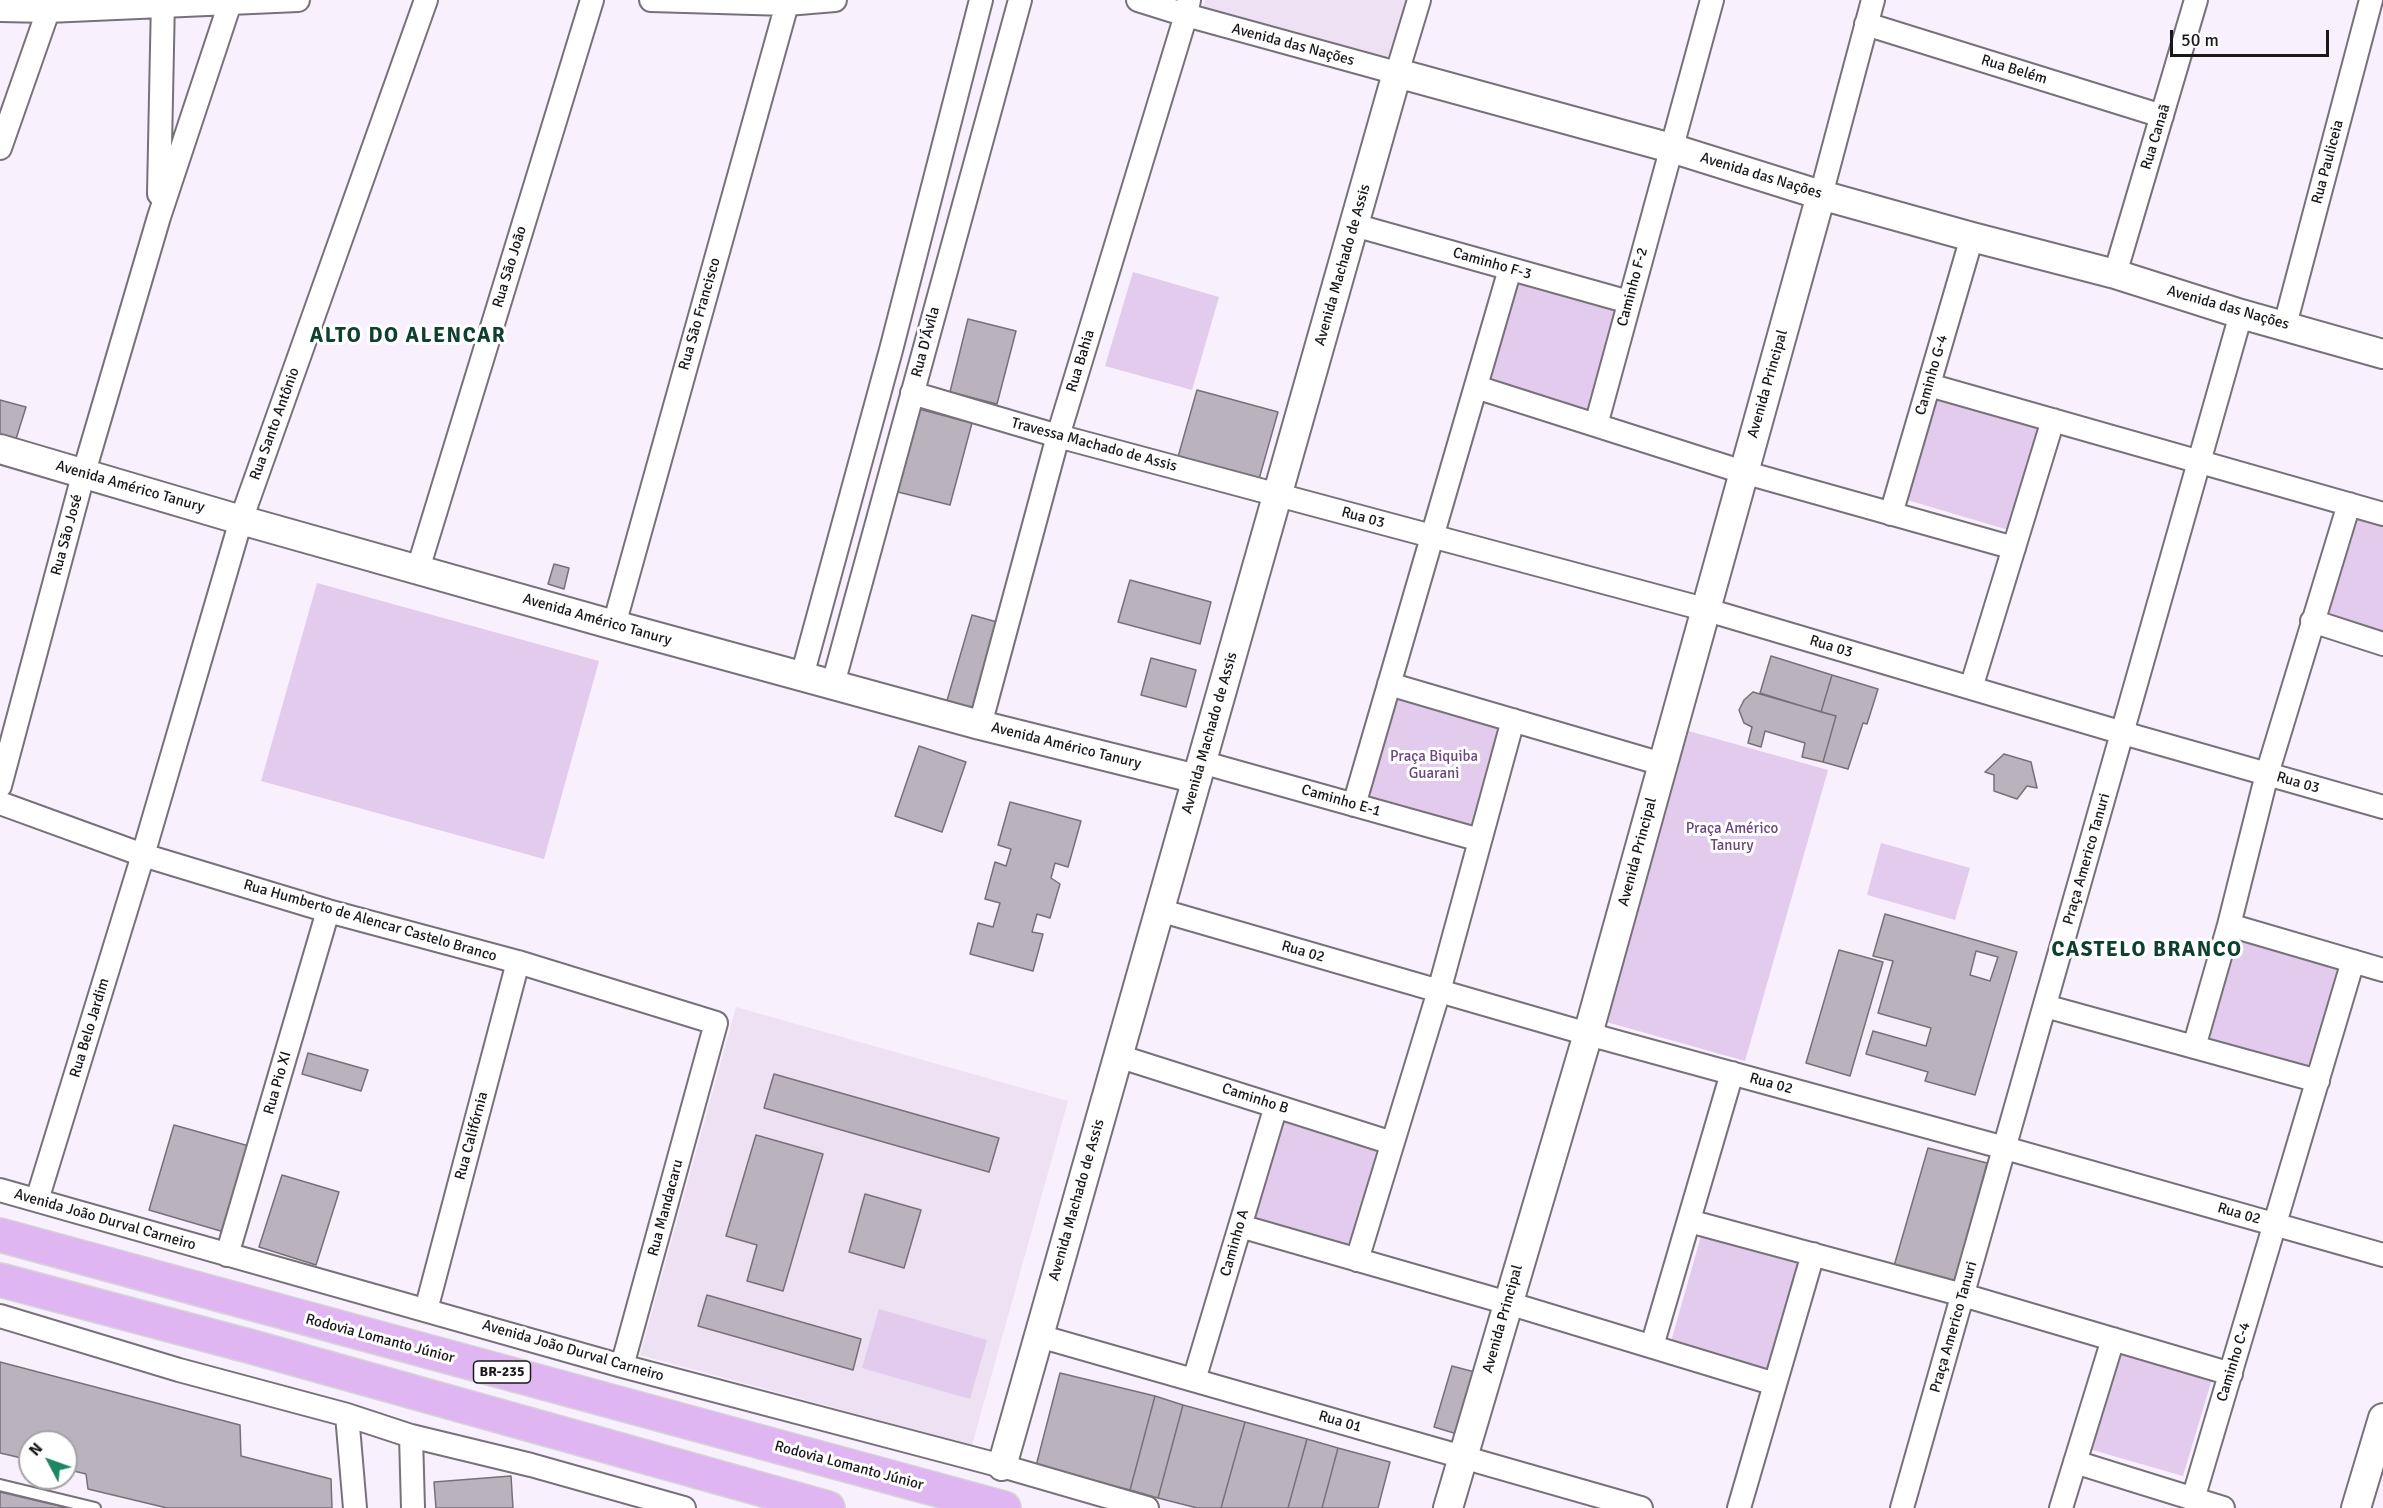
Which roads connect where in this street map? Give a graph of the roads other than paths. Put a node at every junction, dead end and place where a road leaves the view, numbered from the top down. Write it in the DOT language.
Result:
graph roads {
  1 [pos="298,0"];
  2 [pos="426,0"];
  3 [pos="592,0"];
  4 [pos="651,0"];
  5 [pos="835,0"];
  6 [pos="981,0"];
  7 [pos="1020,0"];
  8 [pos="1138,0"];
  9 [pos="1419,0"];
  10 [pos="1712,0"];
  11 [pos="1873,0"];
  12 [pos="2196,0"];
  13 [pos="2371,0"];
  14 [pos="163,3"];
  15 [pos="230,3"];
  16 [pos="787,4"];
  17 [pos="1187,8"];
  18 [pos="0,10"];
  19 [pos="48,10"];
  20 [pos="1866,24"];
  21 [pos="1397,74"];
  22 [pos="2162,116"];
  23 [pos="0,148"];
  24 [pos="1671,148"];
  25 [pos="1821,195"];
  26 [pos="159,216"];
  27 [pos="1354,225"];
  28 [pos="1972,237"];
  29 [pos="1510,268"];
  30 [pos="2115,274"];
  31 [pos="1629,302"];
  32 [pos="2241,314"];
  33 [pos="2285,325"];
  34 [pos="2383,354"];
  35 [pos="1929,386"];
  36 [pos="1476,387"];
  37 [pos="912,393"];
  38 [pos="2053,420"];
  39 [pos="1596,425"];
  40 [pos="868,435"];
  41 [pos="1058,436"];
  42 [pos="899,441"];
  43 [pos="0,449"];
  44 [pos="2199,462"];
  45 [pos="84,472"];
  46 [pos="1743,472"];
  47 [pos="1277,495"];
  48 [pos="2349,504"];
  49 [pos="1892,514"];
  50 [pos="2383,514"];
  51 [pos="241,520"];
  52 [pos="1432,536"];
  53 [pos="2014,548"];
  54 [pos="418,569"];
  55 [pos="1704,609"];
  56 [pos="2312,621"];
  57 [pos="614,625"];
  58 [pos="2383,644"];
  59 [pos="802,676"];
  60 [pos="833,684"];
  61 [pos="1389,684"];
  62 [pos="1971,688"];
  63 [pos="1513,720"];
  64 [pos="980,725"];
  65 [pos="2122,733"];
  66 [pos="1662,764"];
  67 [pos="1199,771"];
  68 [pos="2267,774"];
  69 [pos="0,786"];
  70 [pos="0,803"];
  71 [pos="1354,805"];
  72 [pos="2383,807"];
  73 [pos="1480,840"];
  74 [pos="143,855"];
  75 [pos="1160,910"];
  76 [pos="328,911"];
  77 [pos="2229,925"];
  78 [pos="2353,961"];
  79 [pos="518,962"];
  80 [pos="2383,970"];
  81 [pos="1439,991"];
  82 [pos="2045,1006"];
  83 [pos="1588,1034"];
  84 [pos="2194,1047"];
  85 [pos="710,1050"];
  86 [pos="1118,1056"];
  87 [pos="1732,1073"];
  88 [pos="2318,1081"];
  89 [pos="1276,1106"];
  90 [pos="1392,1143"];
  91 [pos="2005,1148"];
  92 [pos="0,1190"];
  93 [pos="37,1200"];
  94 [pos="1689,1221"];
  95 [pos="2276,1225"];
  96 [pos="1240,1226"];
  97 [pos="0,1235"];
  98 [pos="1813,1254"];
  99 [pos="227,1255"];
  100 [pos="2383,1255"];
  101 [pos="1357,1260"];
  102 [pos="0,1280"];
  103 [pos="1963,1295"];
  104 [pos="1508,1303"];
  105 [pos="426,1310"];
  106 [pos="0,1316"];
  107 [pos="1039,1336"];
  108 [pos="2113,1339"];
  109 [pos="1652,1346"];
  110 [pos="622,1366"];
  111 [pos="2230,1374"];
  112 [pos="1194,1380"];
  113 [pos="1775,1383"];
  114 [pos="347,1415"];
  115 [pos="2383,1418"];
  116 [pos="411,1436"];
  117 [pos="1462,1457"];
  118 [pos="2075,1462"];
  119 [pos="1002,1466"];
  120 [pos="0,1485"];
  121 [pos="2193,1498"];
  122 [pos="95,1508"];
  123 [pos="354,1508"];
  124 [pos="413,1508"];
  125 [pos="684,1508"];
  126 [pos="828,1508"];
  127 [pos="1004,1508"];
  128 [pos="1147,1508"];
  129 [pos="1448,1508"];
  130 [pos="1641,1508"];
  131 [pos="1739,1508"];
  132 [pos="1902,1508"];
  133 [pos="2061,1508"];
  134 [pos="2223,1508"];
  135 [pos="2356,1508"];
  1 -- 15 [label="street"];
  2 -- 51 [label="street, Rua Santo Antônio"];
  3 -- 54 [label="street, Rua São João"];
  4 -- 16 [label="street"];
  5 -- 16 [label="street"];
  6 -- 40 [label="street"];
  7 -- 37 [label="street, Rua D'Ávila"];
  8 -- 17 [label="street, Avenida das Nações"];
  9 -- 21 [label="street, Avenida Machado de Assis"];
  10 -- 24 [label="street, Caminho F-2"];
  11 -- 20 [label="street"];
  12 -- 22 [label="street, Rua Canaã"];
  13 -- 33 [label="street, Rua Pauliceia"];
  14 -- 15 [label="street"];
  14 -- 19 [label="street"];
  14 -- 26 [label="street, Rua São José"];
  15 -- 26 [label="street, Rua São José"];
  16 -- 57 [label="street, Rua São Francisco"];
  17 -- 21 [label="street, Avenida das Nações"];
  17 -- 41 [label="street, Rua Bahia"];
  18 -- 19 [label="street"];
  19 -- 23 [label="street"];
  20 -- 22 [label="street, Rua Belém"];
  20 -- 25 [label="street"];
  21 -- 24 [label="street, Avenida das Nações"];
  21 -- 27 [label="street, Avenida Machado de Assis"];
  22 -- 30 [label="street, Rua Canaã"];
  24 -- 25 [label="street, Avenida das Nações"];
  24 -- 31 [label="street, Caminho F-2"];
  25 -- 28 [label="street, Avenida das Nações"];
  25 -- 46 [label="street, Avenida Principal"];
  26 -- 45 [label="street, Rua São José"];
  27 -- 29 [label="street, Caminho F-3"];
  27 -- 47 [label="street, Avenida Machado de Assis"];
  28 -- 30 [label="street, Avenida das Nações"];
  28 -- 35 [label="street, Caminho G-4"];
  29 -- 31 [label="street, Caminho F-3"];
  29 -- 36 [label="street"];
  30 -- 32 [label="street, Avenida das Nações"];
  31 -- 39 [label="street, Caminho F-2"];
  32 -- 33 [label="street, Avenida das Nações"];
  32 -- 44 [label="street, Praça Americo Tanuri"];
  33 -- 34 [label="street, Avenida das Nações"];
  35 -- 38 [label="street"];
  35 -- 49 [label="street, Caminho G-4"];
  36 -- 39 [label="street"];
  36 -- 52 [label="street"];
  37 -- 41 [label="street, Travessa Machado de Assis"];
  37 -- 42 [label="street, Rua D'Ávila"];
  38 -- 44 [label="street"];
  38 -- 53 [label="street"];
  39 -- 46 [label="street"];
  40 -- 42 [label="street"];
  40 -- 59 [label="street"];
  41 -- 47 [label="street, Travessa Machado de Assis"];
  41 -- 64 [label="street, Rua Bahia"];
  42 -- 60 [label="street, Rua D'Ávila"];
  43 -- 45 [label="street, Avenida Américo Tanury"];
  44 -- 48 [label="street"];
  44 -- 65 [label="street, Praça Americo Tanuri"];
  45 -- 51 [label="street, Avenida Américo Tanury"];
  45 -- 69 [label="street, Rua São José"];
  46 -- 49 [label="street"];
  46 -- 55 [label="street, Avenida Principal"];
  47 -- 52 [label="street, Rua 03"];
  47 -- 67 [label="street, Avenida Machado de Assis"];
  48 -- 50 [label="street"];
  48 -- 56 [label="street"];
  49 -- 53 [label="street"];
  51 -- 54 [label="street, Avenida Américo Tanury"];
  51 -- 74 [label="street, Rua Santo Antônio"];
  52 -- 55 [label="street, Rua 03"];
  52 -- 61 [label="street"];
  53 -- 62 [label="street"];
  54 -- 57 [label="street, Avenida Américo Tanury"];
  55 -- 62 [label="street, Rua 03"];
  55 -- 66 [label="street, Avenida Principal"];
  56 -- 58 [label="street"];
  56 -- 68 [label="street"];
  57 -- 59 [label="street, Avenida Américo Tanury"];
  59 -- 60 [label="street, Avenida Américo Tanury"];
  60 -- 64 [label="street, Avenida Américo Tanury"];
  61 -- 63 [label="street"];
  61 -- 71 [label="street"];
  62 -- 65 [label="street, Rua 03"];
  63 -- 66 [label="street"];
  63 -- 73 [label="street"];
  64 -- 67 [label="street, Avenida Américo Tanury"];
  65 -- 68 [label="street, Rua 03"];
  65 -- 82 [label="street, Praça Americo Tanuri"];
  66 -- 83 [label="street, Avenida Principal"];
  67 -- 71 [label="street, Caminho E-1"];
  67 -- 75 [label="street, Avenida Machado de Assis"];
  68 -- 72 [label="street, Rua 03"];
  68 -- 77 [label="street"];
  70 -- 74 [label="street, Rua Humberto de Alencar Castelo Branco"];
  71 -- 73 [label="street, Caminho E-1"];
  73 -- 81 [label="street"];
  74 -- 76 [label="street, Rua Humberto de Alencar Castelo Branco"];
  74 -- 93 [label="street, Rua Belo Jardim"];
  75 -- 81 [label="street, Rua 02"];
  75 -- 86 [label="street, Avenida Machado de Assis"];
  76 -- 79 [label="street, Rua Humberto de Alencar Castelo Branco"];
  76 -- 99 [label="street, Rua Pio XI"];
  77 -- 78 [label="street"];
  77 -- 84 [label="street"];
  78 -- 80 [label="street"];
  78 -- 88 [label="street, Caminho C-4"];
  79 -- 85 [label="street, Rua Humberto de Alencar Castelo Branco"];
  79 -- 105 [label="street, Rua Califórnia"];
  81 -- 83 [label="street, Rua 02"];
  81 -- 90 [label="street"];
  82 -- 84 [label="street"];
  82 -- 91 [label="street, Praça Americo Tanuri"];
  83 -- 87 [label="street, Rua 02"];
  83 -- 104 [label="street, Avenida Principal"];
  84 -- 88 [label="street"];
  85 -- 110 [label="street, Rua Mandacaru"];
  86 -- 89 [label="street, Caminho B"];
  86 -- 107 [label="street, Avenida Machado de Assis"];
  87 -- 91 [label="street, Rua 02"];
  87 -- 94 [label="street"];
  88 -- 95 [label="street, Caminho C-4"];
  89 -- 90 [label="street, Caminho B"];
  89 -- 96 [label="street, Caminho A"];
  90 -- 101 [label="street"];
  91 -- 95 [label="street, Rua 02"];
  91 -- 103 [label="street, Praça Americo Tanuri"];
  92 -- 93 [label="street, Avenida João Durval Carneiro"];
  93 -- 99 [label="street, Avenida João Durval Carneiro"];
  94 -- 98 [label="street"];
  94 -- 109 [label="street"];
  95 -- 100 [label="street, Rua 02"];
  95 -- 111 [label="street, Caminho C-4"];
  96 -- 101 [label="street"];
  96 -- 112 [label="street, Caminho A"];
  97 -- 127 [label="highway, Rodovia Lomanto Júnior / BR-235"];
  98 -- 103 [label="street"];
  98 -- 113 [label="street"];
  99 -- 105 [label="street, Avenida João Durval Carneiro"];
  101 -- 104 [label="street"];
  102 -- 126 [label="highway"];
  103 -- 108 [label="street"];
  103 -- 132 [label="street, Praça Americo Tanuri"];
  104 -- 109 [label="street"];
  104 -- 117 [label="street, Avenida Principal"];
  105 -- 110 [label="street, Avenida João Durval Carneiro"];
  106 -- 114 [label="street"];
  107 -- 112 [label="street, Rua 01"];
  107 -- 119 [label="street, Avenida Machado de Assis"];
  108 -- 111 [label="street"];
  108 -- 118 [label="street"];
  109 -- 113 [label="street"];
  110 -- 119 [label="street, Avenida João Durval Carneiro"];
  111 -- 121 [label="street, Caminho C-4"];
  112 -- 117 [label="street, Rua 01"];
  113 -- 131 [label="street"];
  114 -- 116 [label="street"];
  114 -- 123 [label="street"];
  115 -- 135 [label="street"];
  116 -- 124 [label="street"];
  116 -- 125 [label="street"];
  117 -- 129 [label="street, Avenida Principal"];
  117 -- 130 [label="street, Rua 01"];
  118 -- 121 [label="street"];
  118 -- 133 [label="street"];
  119 -- 128 [label="street, Avenida João Durval Carneiro"];
  120 -- 122 [label="lane"];
  121 -- 134 [label="street"];
}
